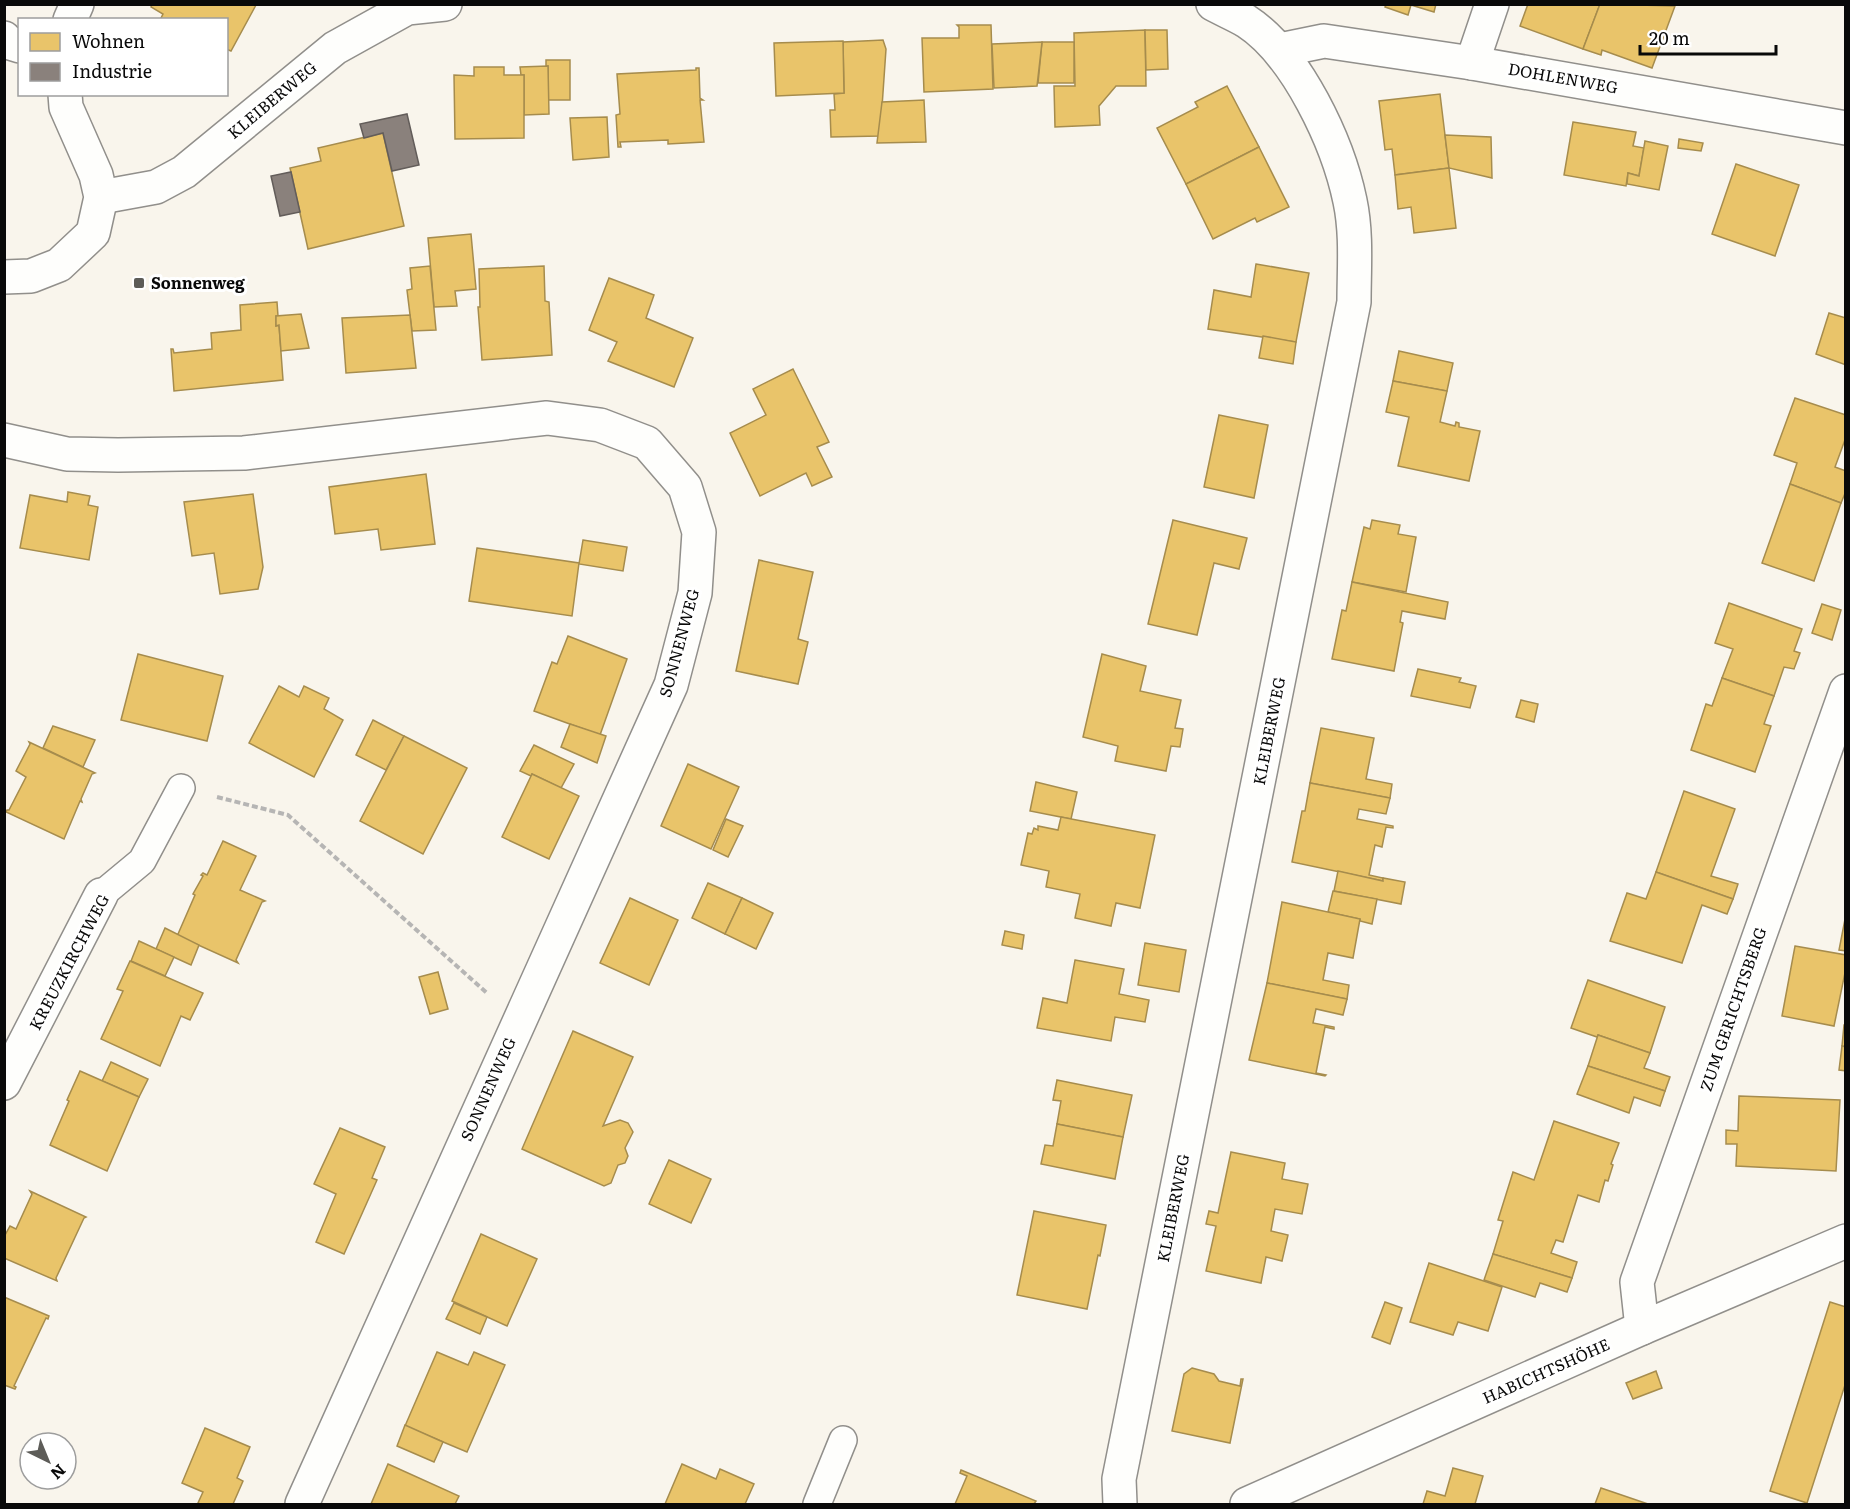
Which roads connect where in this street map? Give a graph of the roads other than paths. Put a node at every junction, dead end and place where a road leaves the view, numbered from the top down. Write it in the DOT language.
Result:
graph roads {
  1 [pos="77,4"];
  2 [pos="444,4"];
  3 [pos="1213,4"];
  4 [pos="1492,4"];
  5 [pos="71,18"];
  6 [pos="4,38"];
  7 [pos="18,45"];
  8 [pos="1280,50"];
  9 [pos="1472,63"];
  10 [pos="64,96"];
  11 [pos="1845,128"];
  12 [pos="101,197"];
  13 [pos="4,277"];
  14 [pos="4,440"];
  15 [pos="1845,691"];
  16 [pos="181,788"];
  17 [pos="101,895"];
  18 [pos="4,1083"];
  19 [pos="1845,1241"];
  20 [pos="1642,1329"];
  21 [pos="843,1440"];
  22 [pos="302,1504"];
  23 [pos="817,1504"];
  24 [pos="1120,1504"];
  25 [pos="1247,1504"];
  1 -- 5 [label="street"];
  2 -- 12 [label="street, KLEIBERWEG"];
  3 -- 8 [label="street, KLEIBERWEG"];
  4 -- 9 [label="street"];
  6 -- 7 [label="street"];
  8 -- 9 [label="street, DOHLENWEG"];
  8 -- 24 [label="street, KLEIBERWEG"];
  9 -- 11 [label="street, DOHLENWEG"];
  10 -- 12 [label="street"];
  12 -- 13 [label="street"];
  14 -- 22 [label="street, SONNENWEG"];
  15 -- 20 [label="street, ZUM GERICHTSBERG"];
  16 -- 17 [label="lane, KREUZKIRCHWEG"];
  17 -- 18 [label="street, KREUZKIRCHWEG"];
  19 -- 20 [label="street, HABICHTSHÖHE"];
  20 -- 25 [label="street, HABICHTSHÖHE"];
  21 -- 23 [label="lane"];
}
